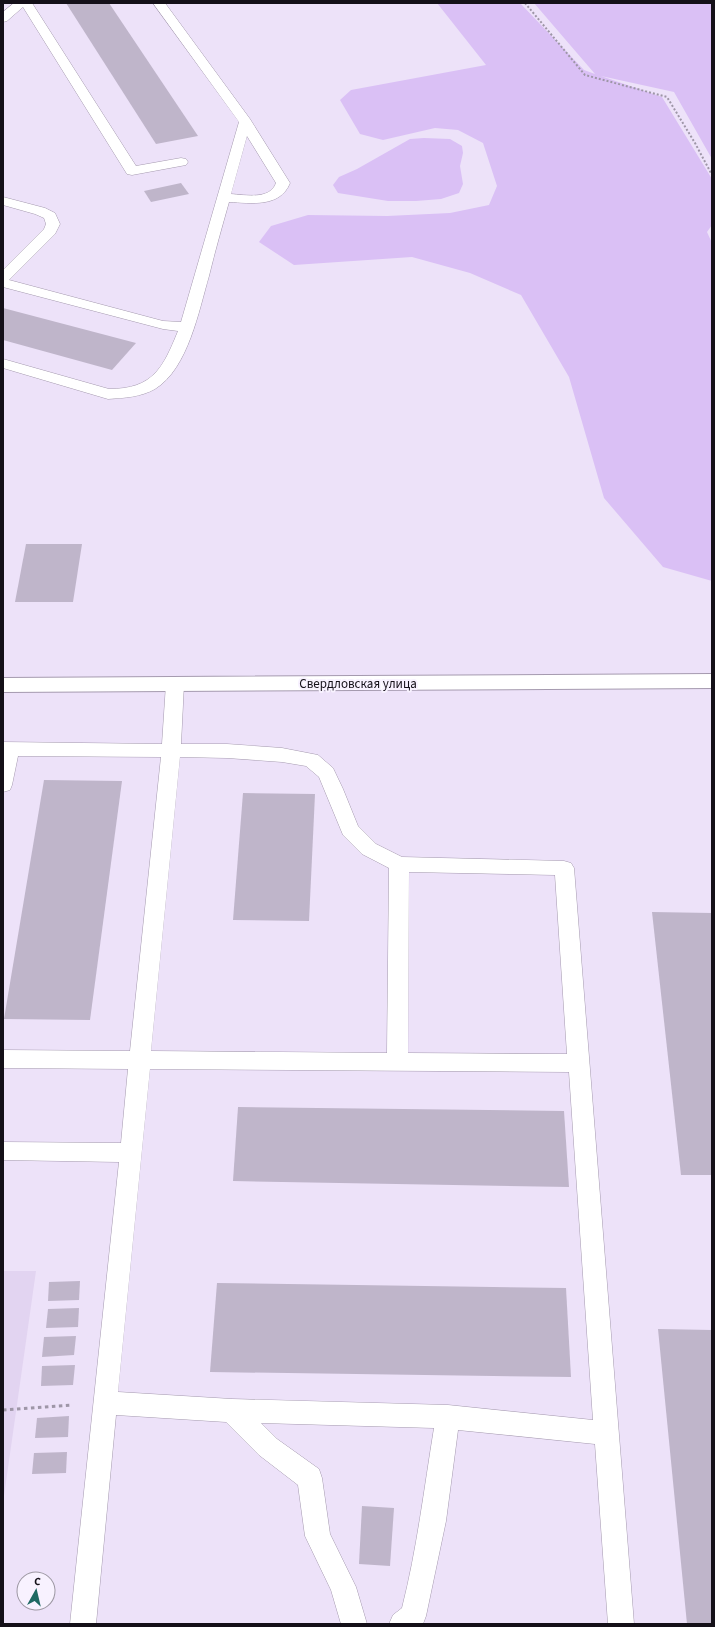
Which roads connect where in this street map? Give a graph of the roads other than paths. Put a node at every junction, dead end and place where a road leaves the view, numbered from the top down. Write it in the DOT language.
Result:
graph roads {
  1 [pos="22,3"];
  2 [pos="26,3"];
  3 [pos="159,3"];
  4 [pos="3,18"];
  5 [pos="245,122"];
  6 [pos="181,162"];
  7 [pos="224,198"];
  8 [pos="3,202"];
  9 [pos="3,278"];
  10 [pos="3,283"];
  11 [pos="187,328"];
  12 [pos="3,363"];
  13 [pos="712,680"];
  14 [pos="175,684"];
  15 [pos="3,685"];
  16 [pos="6,749"];
  17 [pos="171,750"];
  18 [pos="3,785"];
  19 [pos="399,864"];
  20 [pos="3,1059"];
  21 [pos="140,1060"];
  22 [pos="397,1062"];
  23 [pos="578,1063"];
  24 [pos="3,1151"];
  25 [pos="131,1153"];
  26 [pos="106,1402"];
  27 [pos="232,1411"];
  28 [pos="448,1417"];
  29 [pos="606,1433"];
  30 [pos="83,1624"];
  31 [pos="354,1624"];
  32 [pos="402,1624"];
  33 [pos="621,1624"];
  1 -- 4 [label="lane"];
  2 -- 6 [label="lane"];
  3 -- 5 [label="lane"];
  5 -- 7 [label="lane"];
  5 -- 7 [label="lane"];
  7 -- 11 [label="lane"];
  8 -- 9 [label="lane"];
  10 -- 11 [label="lane"];
  11 -- 12 [label="lane"];
  13 -- 14 [label="main road, Свердловская улица"];
  14 -- 15 [label="main road, Свердловская улица"];
  14 -- 17 [label="lane"];
  16 -- 17 [label="lane"];
  16 -- 18 [label="lane"];
  17 -- 19 [label="lane"];
  17 -- 21 [label="lane"];
  19 -- 22 [label="lane"];
  19 -- 23 [label="lane"];
  20 -- 21 [label="lane"];
  21 -- 22 [label="lane"];
  21 -- 25 [label="lane"];
  22 -- 23 [label="lane"];
  23 -- 29 [label="lane"];
  24 -- 25 [label="lane"];
  25 -- 26 [label="lane"];
  26 -- 27 [label="lane"];
  26 -- 30 [label="lane"];
  27 -- 28 [label="lane"];
  27 -- 31 [label="lane"];
  28 -- 29 [label="lane"];
  28 -- 32 [label="lane"];
  29 -- 33 [label="lane"];
}
